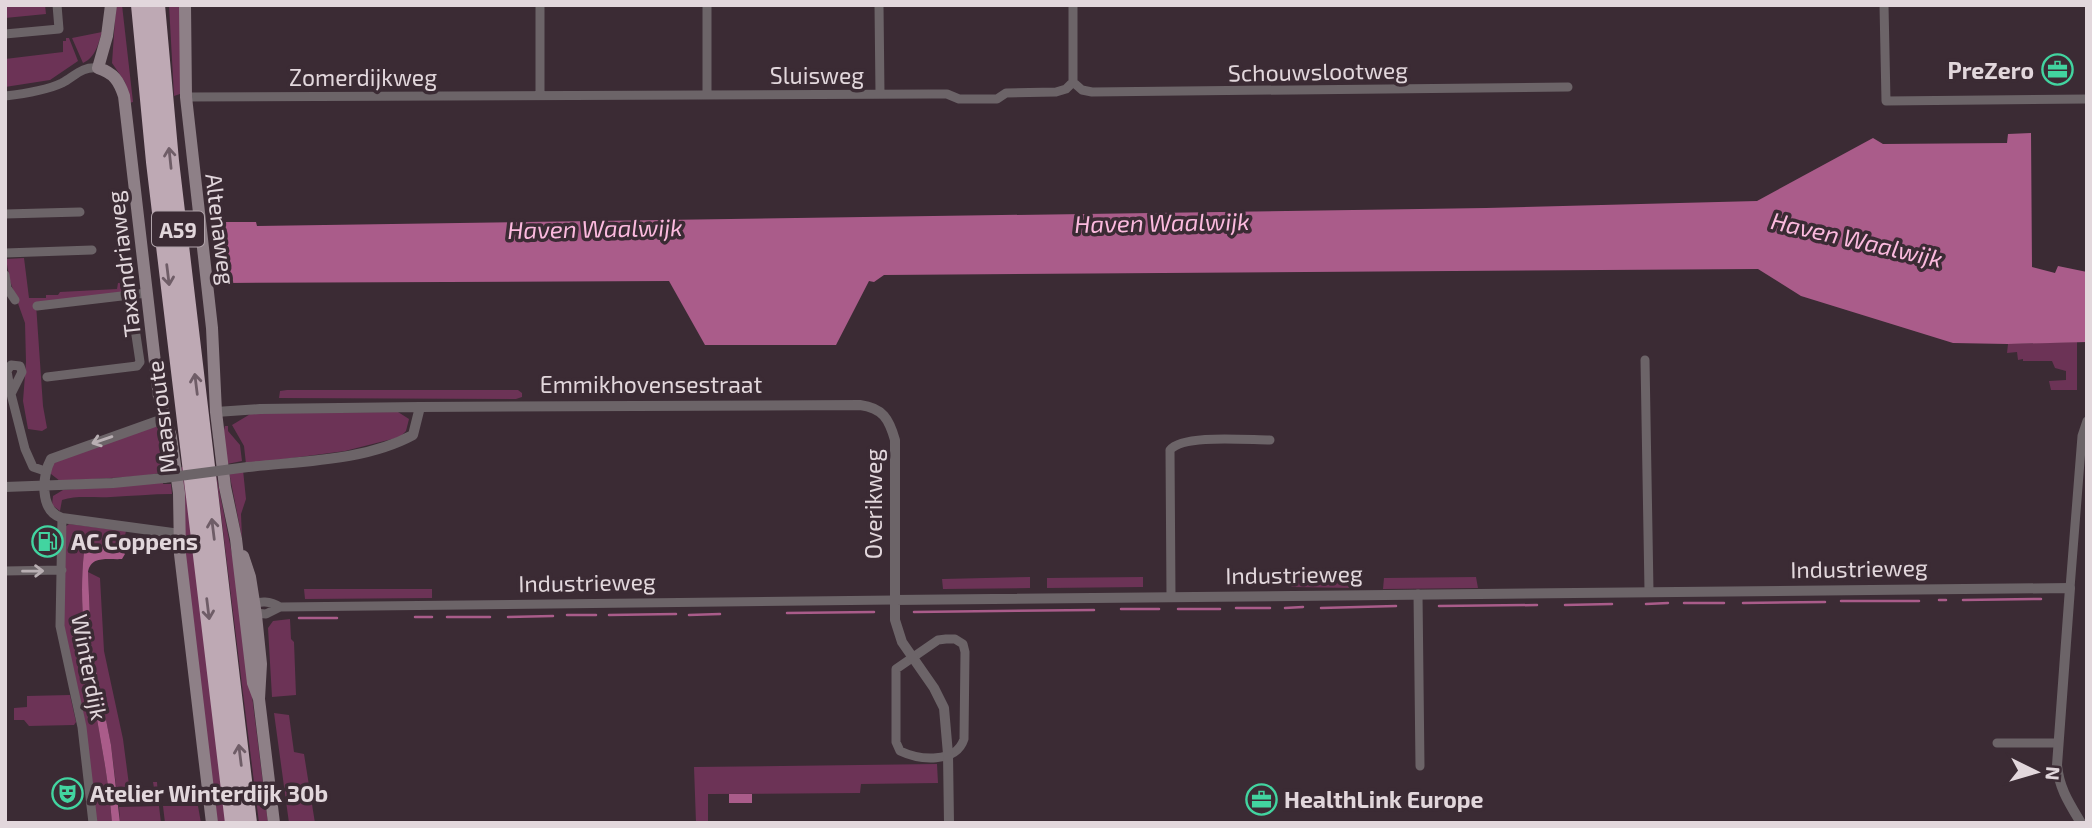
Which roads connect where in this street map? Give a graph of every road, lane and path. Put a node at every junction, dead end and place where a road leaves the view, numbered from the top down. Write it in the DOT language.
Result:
graph roads {
  1 [pos="57,5"];
  2 [pos="111,5"];
  3 [pos="138,5"];
  4 [pos="156,5"];
  5 [pos="185,5"];
  6 [pos="540,5"];
  7 [pos="707,5"];
  8 [pos="879,5"];
  9 [pos="1073,5"];
  10 [pos="1884,5"];
  11 [pos="5,34"];
  12 [pos="98,68"];
  13 [pos="1073,82"];
  14 [pos="1567,87"];
  15 [pos="880,94"];
  16 [pos="540,95"];
  17 [pos="707,95"];
  18 [pos="5,96"];
  19 [pos="186,97"];
  20 [pos="2087,99"];
  21 [pos="80,212"];
  22 [pos="5,215"];
  23 [pos="92,250"];
  24 [pos="5,253"];
  25 [pos="5,275"];
  26 [pos="148,293"];
  27 [pos="130,295"];
  28 [pos="15,300"];
  29 [pos="37,306"];
  30 [pos="1645,360"];
  31 [pos="47,377"];
  32 [pos="11,394"];
  33 [pos="420,407"];
  34 [pos="881,411"];
  35 [pos="216,412"];
  36 [pos="166,418"];
  37 [pos="2087,421"];
  38 [pos="1269,440"];
  39 [pos="45,471"];
  40 [pos="45,486"];
  41 [pos="5,487"];
  42 [pos="62,518"];
  43 [pos="180,534"];
  44 [pos="62,570"];
  45 [pos="5,571"];
  46 [pos="2070,588"];
  47 [pos="1649,591"];
  48 [pos="1418,594"];
  49 [pos="1171,596"];
  50 [pos="894,600"];
  51 [pos="252,609"];
  52 [pos="911,657"];
  53 [pos="1997,743"];
  54 [pos="2058,743"];
  55 [pos="948,754"];
  56 [pos="1420,766"];
  57 [pos="93,823"];
  58 [pos="212,823"];
  59 [pos="234,823"];
  60 [pos="248,823"];
  61 [pos="274,823"];
  62 [pos="949,823"];
  63 [pos="2081,823"];
  1 -- 11 [label="street"];
  2 -- 12 [label="main road"];
  3 -- 59 [label="highway, Maasroute / A59, one-way"];
  60 -- 4 [label="highway, Maasroute / A59, one-way"];
  5 -- 19 [label="main road, Altenaweg"];
  6 -- 16 [label="street"];
  7 -- 17 [label="street"];
  8 -- 15 [label="street, Sluisweg"];
  9 -- 13 [label="street"];
  10 -- 20 [label="street"];
  12 -- 18 [label="street"];
  12 -- 26 [label="main road, Taxandriaweg"];
  13 -- 14 [label="street, Schouwslootweg"];
  13 -- 15 [label="street"];
  15 -- 17 [label="street, Sluisweg"];
  16 -- 17 [label="street, Sluisweg"];
  16 -- 19 [label="street, Zomerdijkweg"];
  19 -- 35 [label="main road, Altenaweg"];
  21 -- 22 [label="street"];
  23 -- 24 [label="street"];
  25 -- 28 [label="street"];
  26 -- 27 [label="street"];
  26 -- 36 [label="main road, Taxandriaweg"];
  27 -- 29 [label="street"];
  27 -- 31 [label="street, Taxandriaweg"];
  30 -- 47 [label="street"];
  32 -- 39 [label="street"];
  33 -- 34 [label="street, Emmikhovensestraat"];
  33 -- 35 [label="street, Emmikhovensestraat"];
  33 -- 40 [label="street, bridge"];
  34 -- 50 [label="street, Overikweg"];
  35 -- 51 [label="main road, Altenaweg"];
  36 -- 39 [label="street, one-way"];
  36 -- 43 [label="main road, Taxandriaweg"];
  37 -- 46 [label="street"];
  38 -- 49 [label="street"];
  39 -- 40 [label="street"];
  40 -- 41 [label="street"];
  40 -- 42 [label="street"];
  42 -- 43 [label="street"];
  42 -- 44 [label="street, Winterdijk"];
  43 -- 58 [label="main road, Taxandriaweg"];
  45 -- 44 [label="street, one-way"];
  44 -- 57 [label="street, Winterdijk"];
  46 -- 47 [label="street, Industrieweg"];
  46 -- 54 [label="street"];
  47 -- 48 [label="street, Industrieweg"];
  48 -- 49 [label="street, Industrieweg"];
  48 -- 56 [label="street"];
  49 -- 50 [label="street, Industrieweg"];
  50 -- 51 [label="street, Industrieweg"];
  50 -- 52 [label="street"];
  51 -- 61 [label="main road, Altenaweg"];
  52 -- 55 [label="street"];
  52 -- 55 [label="street"];
  52 -- 55 [label="street"];
  53 -- 54 [label="street"];
  54 -- 63 [label="street"];
  55 -- 62 [label="street"];
}
